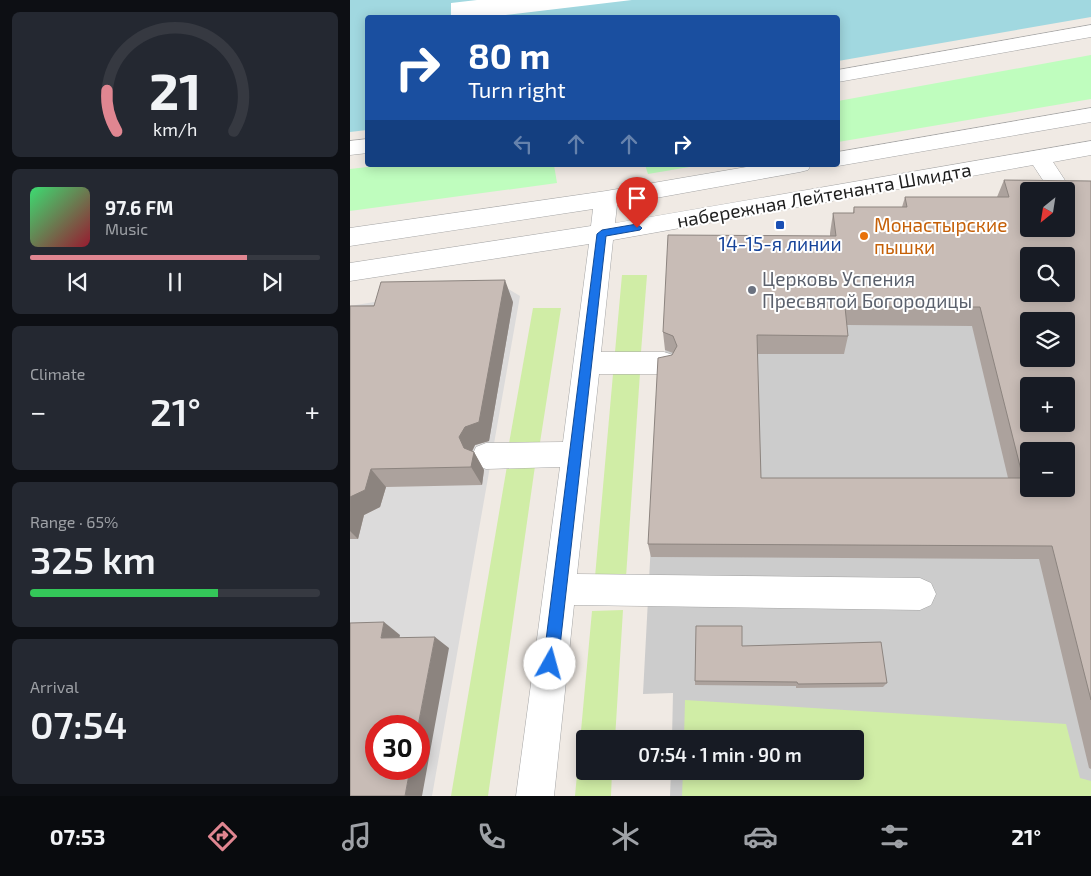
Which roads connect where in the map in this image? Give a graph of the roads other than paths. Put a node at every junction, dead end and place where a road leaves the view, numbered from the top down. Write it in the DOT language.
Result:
graph roads {
  1 [pos="1091,31"];
  2 [pos="840,76"];
  3 [pos="1091,115"];
  4 [pos="365,146"];
  5 [pos="350,148"];
  6 [pos="1089,151"];
  7 [pos="1038,157"];
  8 [pos="840,159"];
  9 [pos="789,167"];
  10 [pos="1055,182"];
  11 [pos="606,199"];
  12 [pos="602,234"];
  13 [pos="350,237"];
  14 [pos="350,272"];
  15 [pos="586,363"];
  16 [pos="664,363"];
  17 [pos="575,454"];
  18 [pos="486,456"];
  19 [pos="559,589"];
  20 [pos="920,594"];
  21 [pos="535,796"];
  1 -- 2 [label="street"];
  3 -- 8 [label="street, набережная Лейтенанта Шмидта"];
  4 -- 5 [label="street"];
  6 -- 7 [label="street, набережная Лейтенанта Шмидта"];
  7 -- 10 [label="street"];
  7 -- 12 [label="street, набережная Лейтенанта Шмидта"];
  9 -- 11 [label="street, набережная Лейтенанта Шмидта"];
  11 -- 12 [label="street"];
  11 -- 13 [label="street, набережная Лейтенанта Шмидта"];
  12 -- 14 [label="street, набережная Лейтенанта Шмидта"];
  12 -- 15 [label="street"];
  15 -- 16 [label="street"];
  15 -- 17 [label="street"];
  17 -- 18 [label="street"];
  17 -- 19 [label="street"];
  19 -- 20 [label="street"];
  19 -- 21 [label="street"];
}
